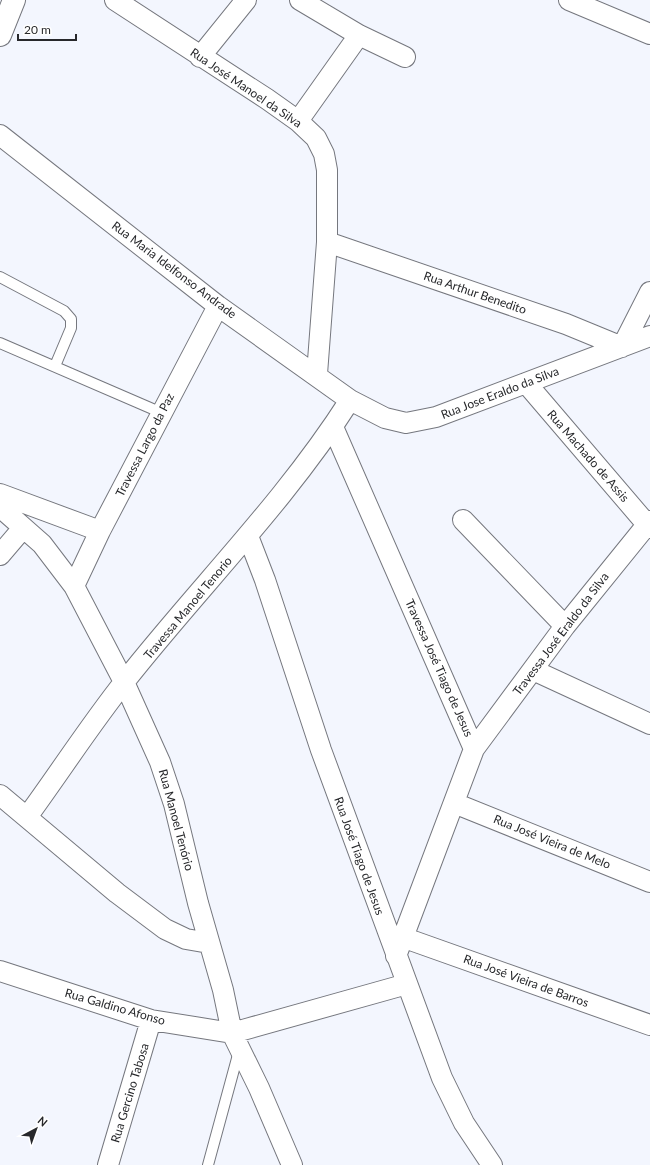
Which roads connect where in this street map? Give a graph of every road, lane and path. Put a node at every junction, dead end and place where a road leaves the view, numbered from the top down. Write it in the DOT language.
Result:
graph roads {
  1 [pos="14,0"];
  2 [pos="115,0"];
  3 [pos="246,0"];
  4 [pos="300,0"];
  5 [pos="569,0"];
  6 [pos="650,34"];
  7 [pos="0,35"];
  8 [pos="359,35"];
  9 [pos="200,57"];
  10 [pos="405,57"];
  11 [pos="298,121"];
  12 [pos="0,135"];
  13 [pos="327,242"];
  14 [pos="0,277"];
  15 [pos="650,292"];
  16 [pos="218,306"];
  17 [pos="650,336"];
  18 [pos="0,343"];
  19 [pos="622,347"];
  20 [pos="55,366"];
  21 [pos="317,374"];
  22 [pos="526,383"];
  23 [pos="350,400"];
  24 [pos="162,413"];
  25 [pos="333,427"];
  26 [pos="0,494"];
  27 [pos="0,507"];
  28 [pos="463,520"];
  29 [pos="649,524"];
  30 [pos="23,528"];
  31 [pos="100,531"];
  32 [pos="248,536"];
  33 [pos="0,555"];
  34 [pos="74,586"];
  35 [pos="565,626"];
  36 [pos="533,670"];
  37 [pos="124,682"];
  38 [pos="650,724"];
  39 [pos="474,749"];
  40 [pos="0,795"];
  41 [pos="454,803"];
  42 [pos="27,817"];
  43 [pos="650,882"];
  44 [pos="402,938"];
  45 [pos="209,943"];
  46 [pos="396,956"];
  47 [pos="0,971"];
  48 [pos="407,984"];
  49 [pos="151,1020"];
  50 [pos="650,1025"];
  51 [pos="236,1041"];
  52 [pos="108,1165"];
  53 [pos="208,1165"];
  54 [pos="292,1165"];
  55 [pos="492,1165"];
  1 -- 7 [label="street"];
  2 -- 9 [label="street, Rua José Manoel da Silva"];
  3 -- 9 [label="street"];
  4 -- 8 [label="street"];
  5 -- 6 [label="street"];
  8 -- 10 [label="street"];
  8 -- 11 [label="street"];
  9 -- 11 [label="street, Rua José Manoel da Silva"];
  11 -- 13 [label="street, Rua José Manoel da Silva"];
  12 -- 16 [label="street, Rua Maria Idelfonso Andrade"];
  13 -- 19 [label="street, Rua Arthur Benedito"];
  13 -- 21 [label="street, Rua José Manoel da Silva"];
  14 -- 20 [label="lane"];
  15 -- 19 [label="street"];
  16 -- 21 [label="street, Rua Maria Idelfonso Andrade"];
  16 -- 24 [label="street, Travessa Largo da Paz"];
  17 -- 19 [label="street, Rua Jose Eraldo da Silva"];
  18 -- 20 [label="lane"];
  19 -- 22 [label="street, Rua Jose Eraldo da Silva"];
  20 -- 24 [label="lane"];
  21 -- 23 [label="street, Rua Maria Idelfonso Andrade"];
  22 -- 23 [label="street, Rua Jose Eraldo da Silva"];
  22 -- 29 [label="street, Rua Machado de Assis"];
  23 -- 25 [label="street, Travessa Manoel Tenorio"];
  24 -- 31 [label="street, Travessa Largo da Paz"];
  25 -- 32 [label="street, Travessa Manoel Tenorio"];
  25 -- 39 [label="street, Travessa José Tiago de Jesus"];
  26 -- 31 [label="street"];
  27 -- 30 [label="street, Rua Manoel Tenório"];
  28 -- 35 [label="street"];
  29 -- 35 [label="street, Travessa José Eraldo da Silva"];
  30 -- 33 [label="street"];
  30 -- 34 [label="street, Rua Manoel Tenório"];
  31 -- 34 [label="street, Travessa Largo da Paz"];
  32 -- 37 [label="street, Travessa Manoel Tenorio"];
  32 -- 46 [label="street, Rua José Tiago de Jesus"];
  34 -- 37 [label="street, Rua Manoel Tenório"];
  35 -- 36 [label="street, Travessa José Eraldo da Silva"];
  36 -- 38 [label="street"];
  36 -- 39 [label="street, Travessa José Eraldo da Silva"];
  37 -- 42 [label="street, Travessa Manoel Tenorio"];
  37 -- 45 [label="street, Rua Manoel Tenório"];
  39 -- 41 [label="street, Travessa José Tiago de Jesus"];
  40 -- 42 [label="street"];
  41 -- 43 [label="street, Rua José Vieira de Melo"];
  41 -- 44 [label="street, Travessa José Tiago de Jesus"];
  42 -- 45 [label="street"];
  44 -- 46 [label="street, Travessa José Tiago de Jesus"];
  44 -- 50 [label="street, Rua José Vieira de Barros"];
  45 -- 51 [label="street, Rua Manoel Tenório"];
  46 -- 48 [label="street, Rua José Tiago de Jesus"];
  47 -- 49 [label="street, Rua Galdino Afonso"];
  48 -- 51 [label="street"];
  48 -- 55 [label="street, Rua José Tiago de Jesus"];
  49 -- 51 [label="street, Rua Galdino Afonso"];
  49 -- 52 [label="street, Rua Gercino Tabosa"];
  51 -- 53 [label="lane"];
  51 -- 54 [label="street, Rua Manoel Tenório"];
}
